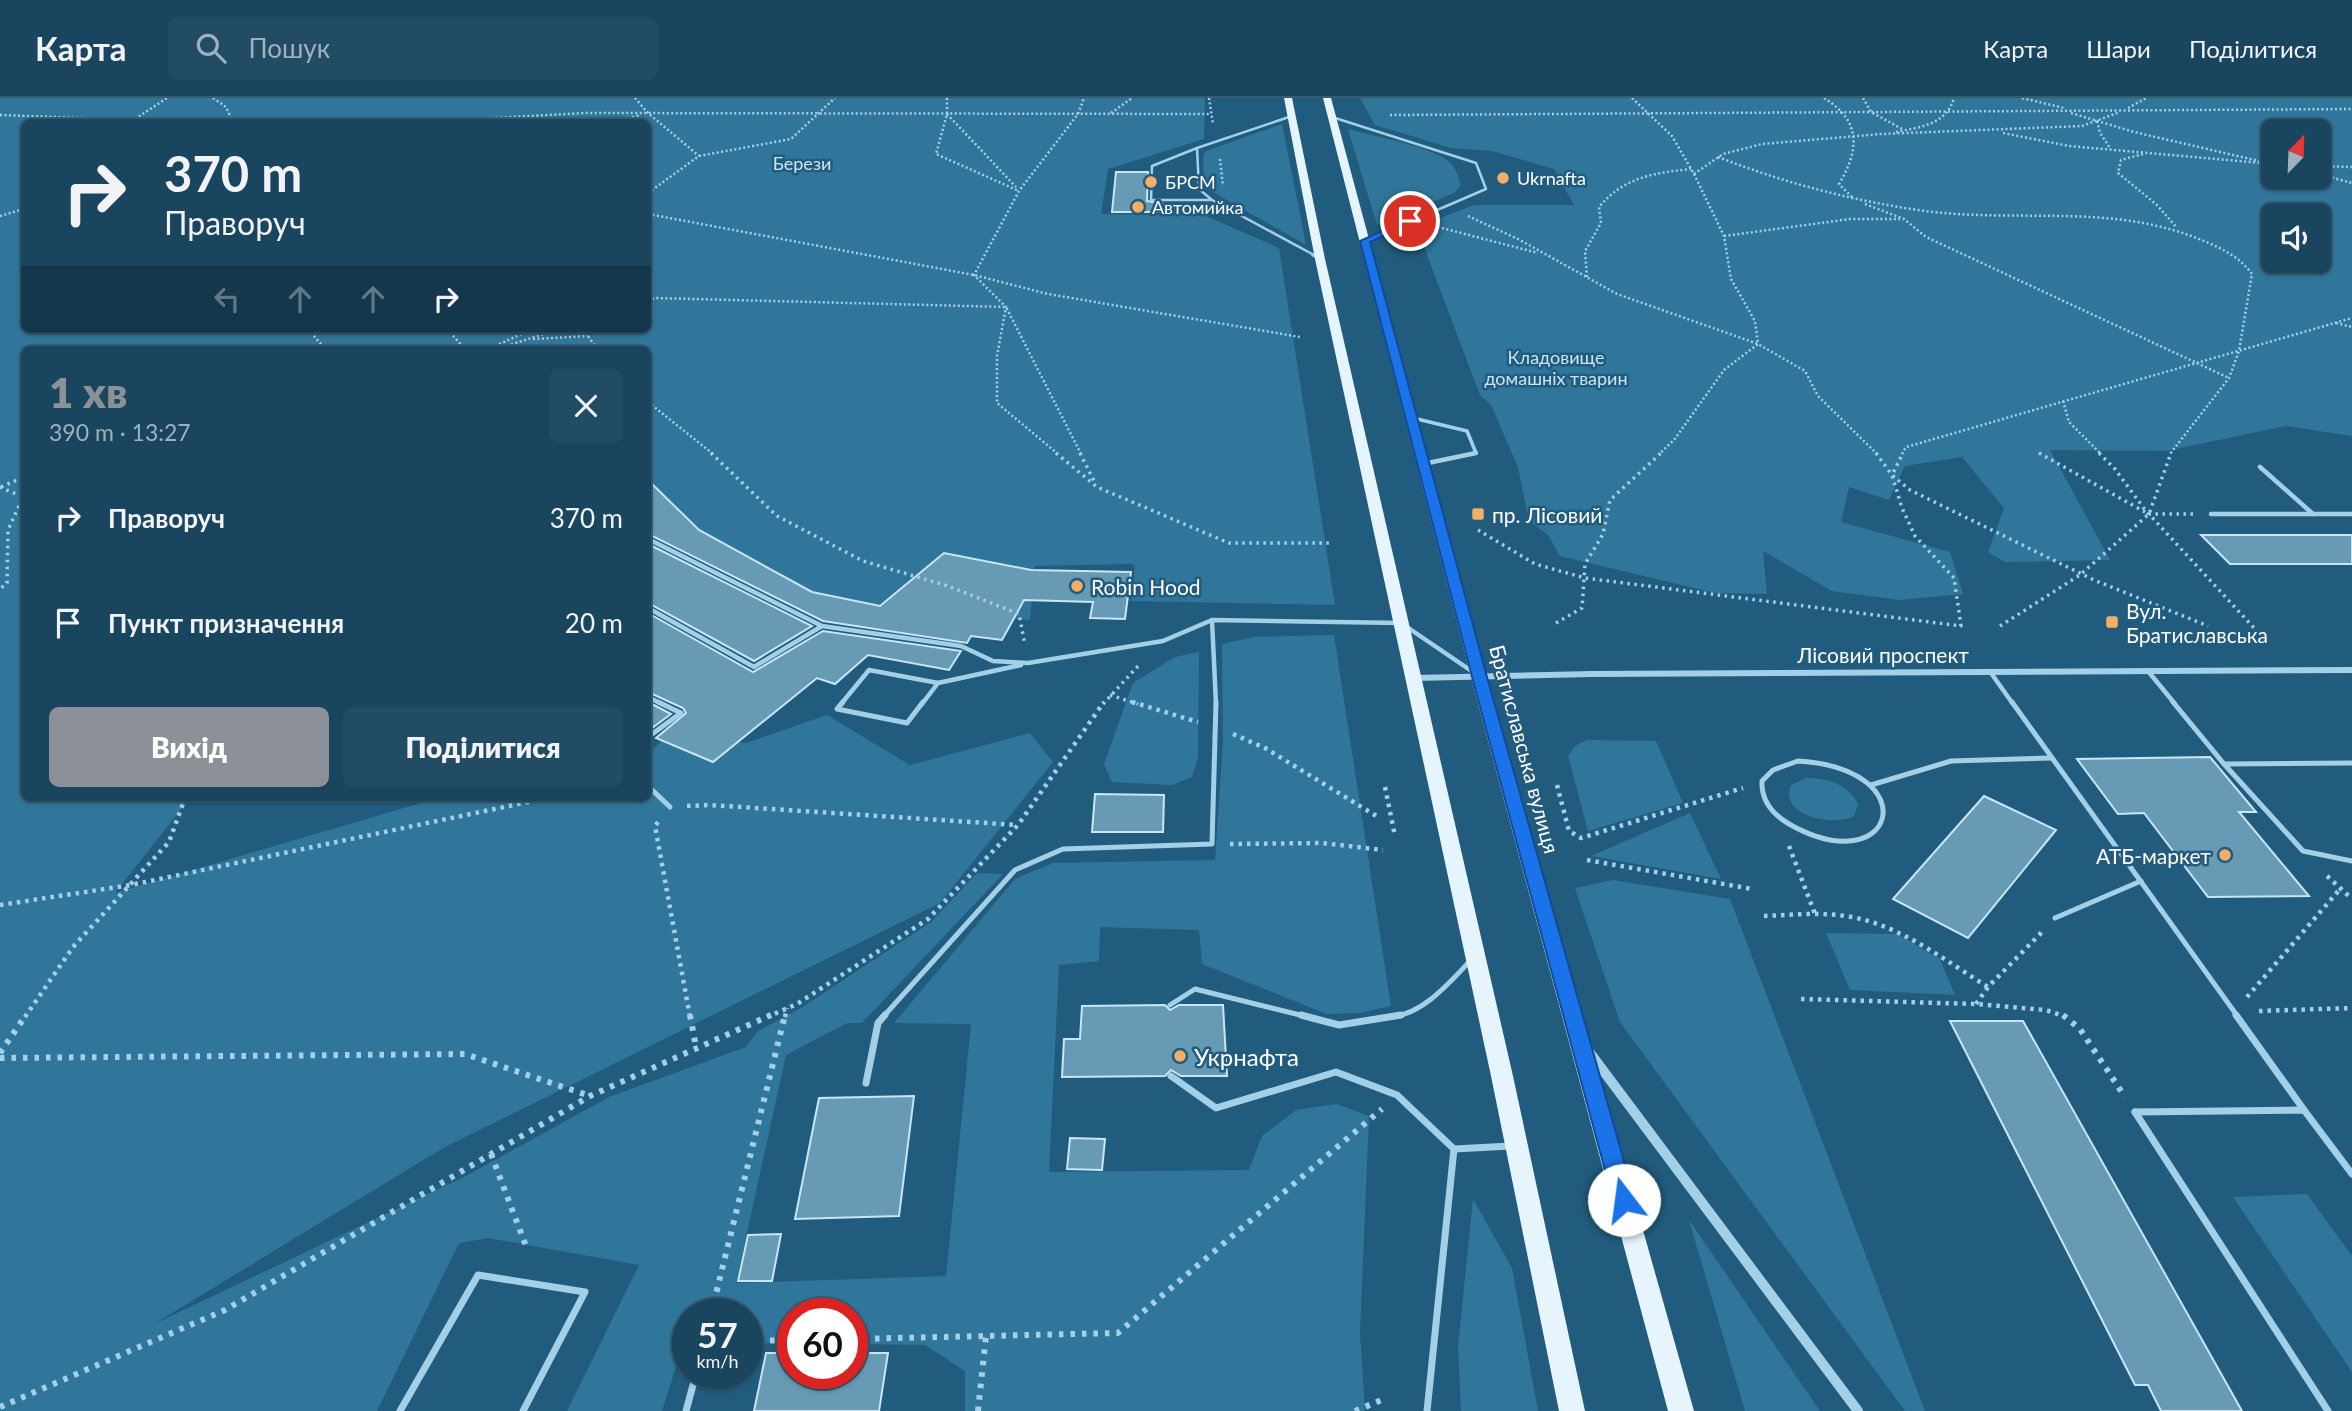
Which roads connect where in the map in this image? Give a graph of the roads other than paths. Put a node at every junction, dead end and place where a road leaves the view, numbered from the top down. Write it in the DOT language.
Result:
graph roads {
  1 [pos="1288,98"];
  2 [pos="1327,98"];
  3 [pos="1292,116"];
  4 [pos="1332,117"];
  5 [pos="1198,148"];
  6 [pos="1212,200"];
  7 [pos="1365,241"];
  8 [pos="1320,259"];
  9 [pos="1411,418"];
  10 [pos="1423,464"];
  11 [pos="2260,467"];
  12 [pos="2211,514"];
  13 [pos="2313,514"];
  14 [pos="2352,514"];
  15 [pos="651,540"];
  16 [pos="651,610"];
  17 [pos="1212,621"];
  18 [pos="1401,623"];
  19 [pos="822,626"];
  20 [pos="1028,663"];
  21 [pos="2352,670"];
  22 [pos="2148,671"];
  23 [pos="1991,673"];
  24 [pos="1479,677"];
  25 [pos="1415,678"];
  26 [pos="937,683"];
  27 [pos="651,699"];
  28 [pos="651,735"];
  29 [pos="2052,758"];
  30 [pos="2352,763"];
  31 [pos="2224,764"];
  32 [pos="1871,785"];
  33 [pos="651,789"];
  34 [pos="670,807"];
  35 [pos="2352,861"];
  36 [pos="2141,881"];
  37 [pos="2055,918"];
  38 [pos="1475,957"];
  39 [pos="1170,1005"];
  40 [pos="1581,1041"];
  41 [pos="1171,1076"];
  42 [pos="866,1083"];
  43 [pos="2304,1110"];
  44 [pos="1516,1145"];
  45 [pos="1454,1149"];
  46 [pos="2352,1174"];
  47 [pos="692,1389"];
  48 [pos="400,1411"];
  49 [pos="523,1411"];
  50 [pos="686,1411"];
  51 [pos="1427,1411"];
  52 [pos="1572,1411"];
  53 [pos="1681,1411"];
  54 [pos="1858,1411"];
  55 [pos="2328,1411"];
  1 -- 3 [label="main road"];
  2 -- 4 [label="main road, Братиславська вулиця"];
  3 -- 5 [label="lane"];
  3 -- 8 [label="main road"];
  4 -- 7 [label="main road, Братиславська вулиця"];
  4 -- 7 [label="lane"];
  5 -- 6 [label="lane"];
  5 -- 6 [label="lane"];
  6 -- 8 [label="lane"];
  7 -- 9 [label="main road, Братиславська вулиця"];
  8 -- 18 [label="main road"];
  9 -- 10 [label="main road, Братиславська вулиця"];
  9 -- 10 [label="lane"];
  10 -- 24 [label="main road, Братиславська вулиця"];
  11 -- 13 [label="lane"];
  12 -- 13 [label="lane"];
  13 -- 14 [label="lane"];
  15 -- 19 [label="lane"];
  16 -- 19 [label="lane"];
  17 -- 18 [label="lane"];
  17 -- 20 [label="lane"];
  17 -- 42 [label="lane"];
  18 -- 24 [label="lane"];
  18 -- 25 [label="main road"];
  19 -- 20 [label="lane"];
  20 -- 26 [label="lane"];
  21 -- 22 [label="street, Лісовий проспект"];
  22 -- 23 [label="street, Лісовий проспект"];
  22 -- 31 [label="lane"];
  23 -- 24 [label="street, Лісовий проспект"];
  23 -- 29 [label="lane"];
  24 -- 25 [label="street, Лісовий проспект"];
  24 -- 40 [label="main road, Братиславська вулиця"];
  25 -- 38 [label="main road"];
  26 -- 26 [label="lane"];
  27 -- 28 [label="lane"];
  29 -- 32 [label="lane"];
  29 -- 36 [label="lane"];
  30 -- 31 [label="lane"];
  31 -- 35 [label="lane"];
  32 -- 32 [label="lane"];
  33 -- 34 [label="lane"];
  36 -- 37 [label="lane"];
  36 -- 43 [label="lane"];
  38 -- 39 [label="lane"];
  38 -- 44 [label="main road"];
  40 -- 53 [label="main road, Братиславська вулиця"];
  40 -- 54 [label="street"];
  41 -- 45 [label="lane"];
  43 -- 46 [label="lane"];
  43 -- 55 [label="lane"];
  44 -- 45 [label="lane"];
  44 -- 52 [label="main road"];
  45 -- 51 [label="lane"];
  47 -- 50 [label="lane"];
  48 -- 49 [label="lane"];
}
